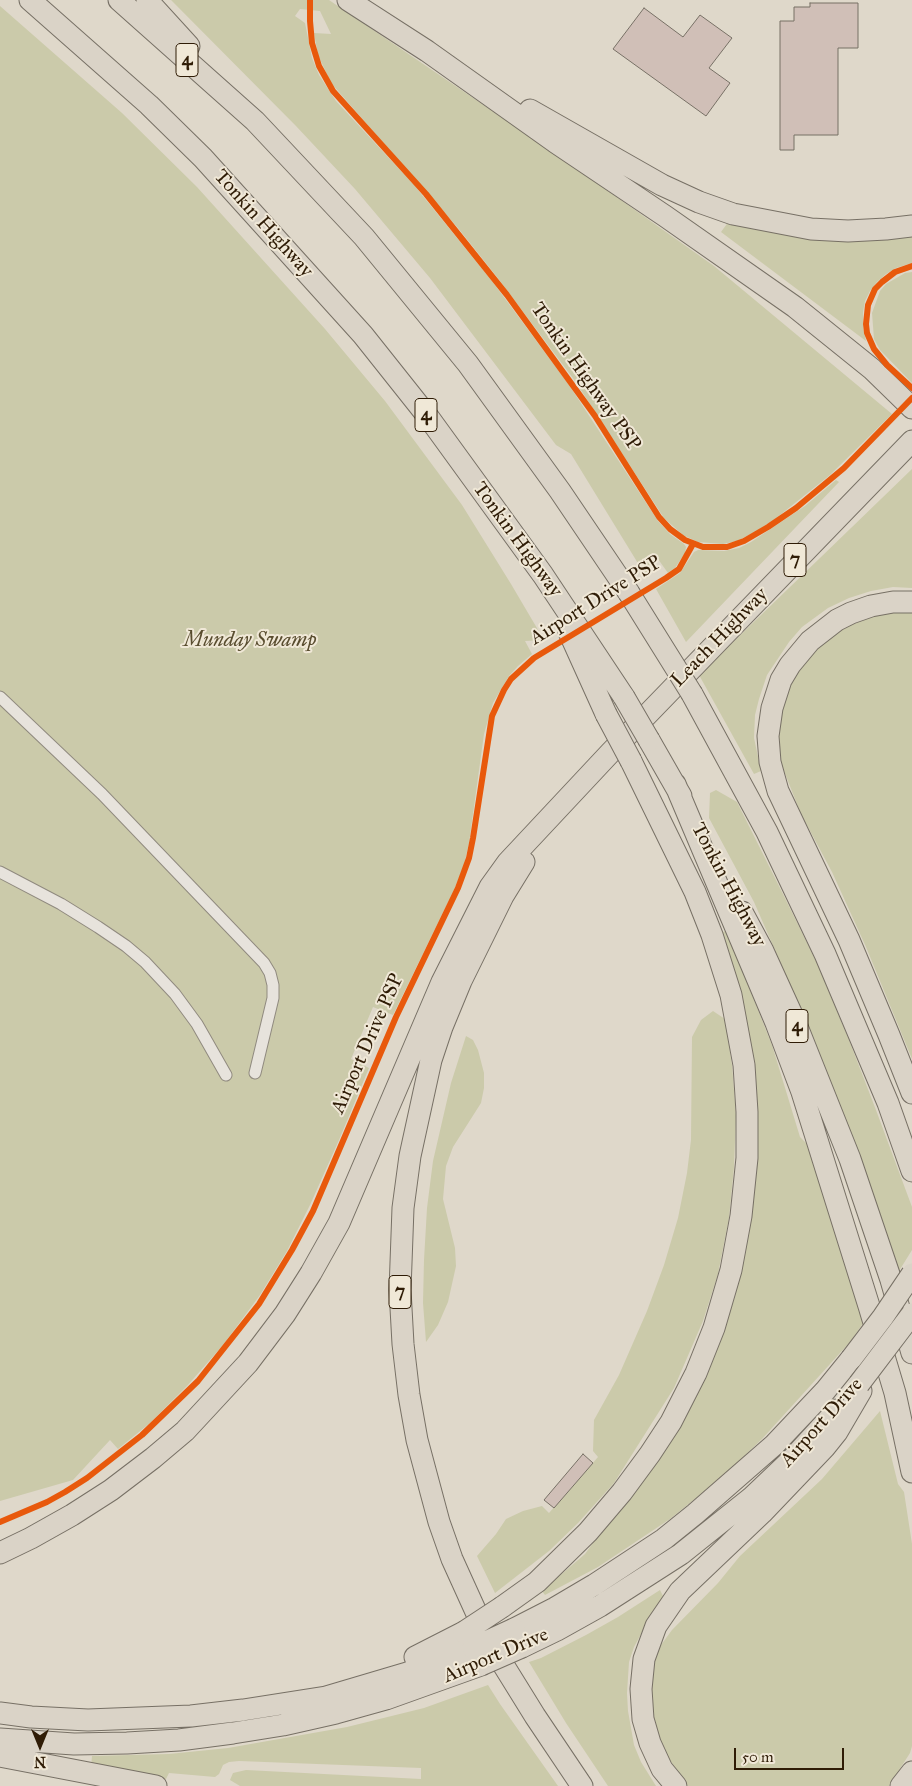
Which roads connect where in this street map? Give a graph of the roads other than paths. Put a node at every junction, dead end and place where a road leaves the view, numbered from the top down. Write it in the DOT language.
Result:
graph roads {
  1 [pos="30,0"];
  2 [pos="119,0"];
  3 [pos="147,0"];
  4 [pos="348,0"];
  5 [pos="427,51"];
  6 [pos="255,121"];
  7 [pos="912,226"];
  8 [pos="905,400"];
  9 [pos="912,440"];
  10 [pos="543,575"];
  11 [pos="912,602"];
  12 [pos="0,697"];
  13 [pos="674,784"];
  14 [pos="571,795"];
  15 [pos="0,872"];
  16 [pos="255,1073"];
  17 [pos="226,1075"];
  18 [pos="912,1093"];
  19 [pos="912,1171"];
  20 [pos="912,1274"];
  21 [pos="912,1314"];
  22 [pos="912,1353"];
  23 [pos="860,1388"];
  24 [pos="912,1472"];
  25 [pos="0,1553"];
  26 [pos="518,1638"];
  27 [pos="473,1648"];
  28 [pos="0,1713"];
  29 [pos="0,1739"];
  30 [pos="0,1756"];
  31 [pos="912,1772"];
  32 [pos="156,1786"];
  33 [pos="582,1786"];
  34 [pos="676,1786"];
  35 [pos="901,1786"];
  1 -- 10 [label="highway, Tonkin Highway / 4"];
  2 -- 6 [label="highway, 4"];
  3 -- 6 [label="highway"];
  4 -- 5 [label="highway"];
  5 -- 7 [label="highway"];
  5 -- 8 [label="highway"];
  6 -- 19 [label="highway, 4, bridge"];
  9 -- 14 [label="highway, Leach Highway / 7"];
  10 -- 13 [label="highway, Tonkin Highway / 4, bridge"];
  10 -- 27 [label="highway, bridge"];
  11 -- 18 [label="highway"];
  12 -- 16 [label="street"];
  13 -- 22 [label="highway, Tonkin Highway / 4"];
  13 -- 24 [label="highway"];
  14 -- 25 [label="highway"];
  14 -- 33 [label="highway, 7"];
  15 -- 17 [label="street"];
  20 -- 26 [label="highway, bridge"];
  21 -- 23 [label="highway, Airport Drive, bridge"];
  23 -- 26 [label="highway, Airport Drive"];
  23 -- 34 [label="highway"];
  26 -- 27 [label="highway, Airport Drive, bridge"];
  27 -- 28 [label="highway"];
  27 -- 29 [label="highway, Airport Drive"];
  30 -- 32 [label="highway"];
  31 -- 35 [label="highway"];
}
